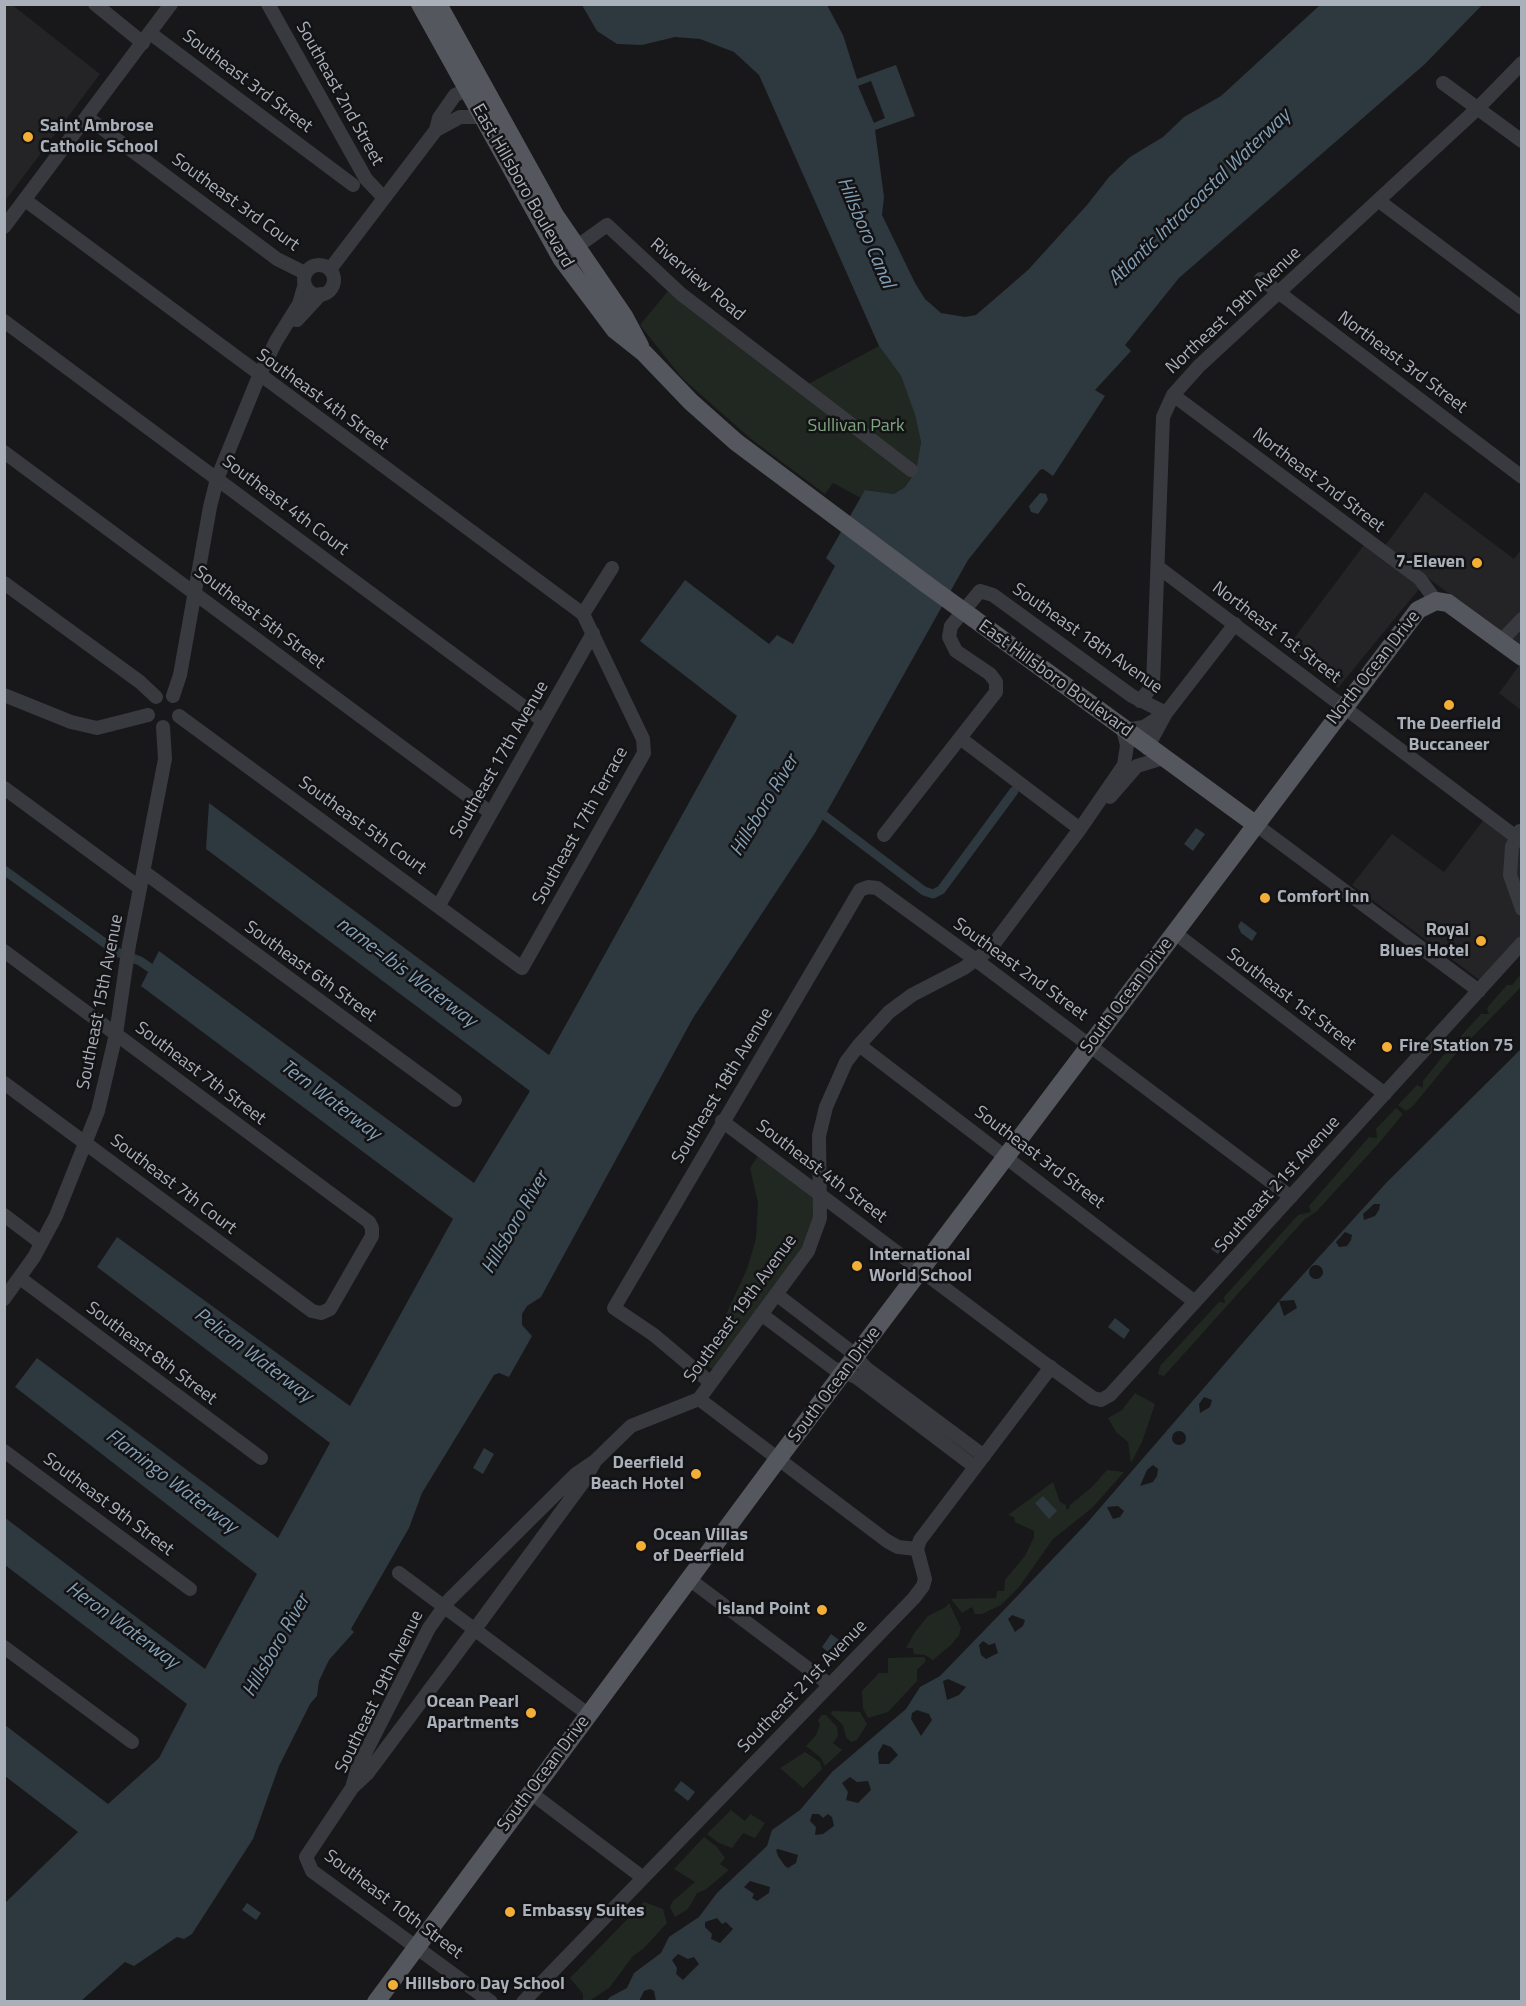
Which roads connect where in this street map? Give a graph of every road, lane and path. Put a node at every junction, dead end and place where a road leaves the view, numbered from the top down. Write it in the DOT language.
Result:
graph roads {
  1 [pos="95,4"];
  2 [pos="171,4"];
  3 [pos="268,4"];
  4 [pos="420,4"];
  5 [pos="438,4"];
  6 [pos="146,38"];
  7 [pos="439,39"];
  8 [pos="1521,63"];
  9 [pos="475,72"];
  10 [pos="1443,83"];
  11 [pos="467,90"];
  12 [pos="1478,108"];
  13 [pos="87,117"];
  14 [pos="482,117"];
  15 [pos="436,130"];
  16 [pos="1521,141"];
  17 [pos="517,147"];
  18 [pos="351,152"];
  19 [pos="322,160"];
  20 [pos="353,185"];
  21 [pos="384,198"];
  22 [pos="25,200"];
  23 [pos="1378,201"];
  24 [pos="4,227"];
  25 [pos="568,253"];
  26 [pos="331,268"];
  27 [pos="305,273"];
  28 [pos="1261,279"];
  29 [pos="304,288"];
  30 [pos="1279,292"];
  31 [pos="321,294"];
  32 [pos="1521,308"];
  33 [pos="4,321"];
  34 [pos="259,376"];
  35 [pos="1173,395"];
  36 [pos="4,452"];
  37 [pos="911,470"];
  38 [pos="1521,477"];
  39 [pos="218,479"];
  40 [pos="1158,567"];
  41 [pos="612,568"];
  42 [pos="4,583"];
  43 [pos="195,592"];
  44 [pos="1436,601"];
  45 [pos="583,614"];
  46 [pos="1521,619"];
  47 [pos="1235,624"];
  48 [pos="593,633"];
  49 [pos="1501,641"];
  50 [pos="1521,657"];
  51 [pos="4,695"];
  52 [pos="173,696"];
  53 [pos="156,697"];
  54 [pos="1140,701"];
  55 [pos="1344,706"];
  56 [pos="1166,713"];
  57 [pos="148,715"];
  58 [pos="179,716"];
  59 [pos="543,721"];
  60 [pos="163,728"];
  61 [pos="1124,730"];
  62 [pos="960,738"];
  63 [pos="1155,752"];
  64 [pos="4,788"];
  65 [pos="491,813"];
  66 [pos="1255,824"];
  67 [pos="1080,830"];
  68 [pos="1519,833"];
  69 [pos="884,835"];
  70 [pos="144,872"];
  71 [pos="868,887"];
  72 [pos="140,888"];
  73 [pos="439,905"];
  74 [pos="1521,909"];
  75 [pos="1175,933"];
  76 [pos="1521,943"];
  77 [pos="4,951"];
  78 [pos="976,960"];
  79 [pos="522,968"];
  80 [pos="1479,991"];
  81 [pos="116,1034"];
  82 [pos="1090,1044"];
  83 [pos="859,1045"];
  84 [pos="4,1083"];
  85 [pos="1385,1094"];
  86 [pos="455,1100"];
  87 [pos="722,1120"];
  88 [pos="87,1144"];
  89 [pos="1007,1156"];
  90 [pos="821,1195"];
  91 [pos="1291,1197"];
  92 [pos="4,1215"];
  93 [pos="41,1243"];
  94 [pos="922,1270"];
  95 [pos="20,1278"];
  96 [pos="776,1294"];
  97 [pos="4,1299"];
  98 [pos="1195,1302"];
  99 [pos="321,1313"];
  100 [pos="761,1314"];
  101 [pos="856,1356"];
  102 [pos="1051,1367"];
  103 [pos="844,1372"];
  104 [pos="711,1383"];
  105 [pos="699,1399"];
  106 [pos="1101,1400"];
  107 [pos="4,1450"];
  108 [pos="261,1458"];
  109 [pos="778,1459"];
  110 [pos="595,1461"];
  111 [pos="980,1462"];
  112 [pos="917,1549"];
  113 [pos="399,1573"];
  114 [pos="689,1579"];
  115 [pos="190,1589"];
  116 [pos="444,1606"];
  117 [pos="475,1629"];
  118 [pos="4,1647"];
  119 [pos="830,1685"];
  120 [pos="589,1715"];
  121 [pos="132,1742"];
  122 [pos="352,1788"];
  123 [pos="531,1793"];
  124 [pos="306,1857"];
  125 [pos="642,1877"];
  126 [pos="416,1946"];
  127 [pos="376,2001"];
  128 [pos="491,2001"];
  129 [pos="523,2001"];
  1 -- 6 [label="street, Southeast 3rd Street"];
  2 -- 6 [label="street"];
  3 -- 18 [label="street, Southeast 2nd Street"];
  4 -- 7 [label="main road, East Hillsboro Boulevard"];
  5 -- 9 [label="main road, East Hillsboro Boulevard"];
  6 -- 13 [label="street"];
  6 -- 19 [label="street, Southeast 3rd Street"];
  7 -- 9 [label="main road"];
  7 -- 11 [label="main road, East Hillsboro Boulevard"];
  8 -- 12 [label="street, Northeast 19th Avenue"];
  9 -- 17 [label="main road, East Hillsboro Boulevard"];
  10 -- 12 [label="street"];
  11 -- 14 [label="main road, East Hillsboro Boulevard"];
  11 -- 15 [label="street"];
  11 -- 17 [label="main road"];
  12 -- 16 [label="street"];
  12 -- 23 [label="street, Northeast 19th Avenue"];
  13 -- 22 [label="street"];
  13 -- 27 [label="street, Southeast 3rd Court"];
  14 -- 15 [label="street"];
  14 -- 25 [label="main road, East Hillsboro Boulevard"];
  15 -- 21 [label="street"];
  17 -- 25 [label="main road, East Hillsboro Boulevard"];
  18 -- 19 [label="street"];
  18 -- 21 [label="street, Southeast 2nd Street"];
  19 -- 20 [label="street, Southeast 3rd Street"];
  21 -- 26 [label="street"];
  22 -- 24 [label="street"];
  22 -- 34 [label="street, Southeast 4th Street"];
  23 -- 30 [label="street, Northeast 19th Avenue"];
  23 -- 32 [label="street"];
  25 -- 37 [label="street, Riverview Road"];
  25 -- 61 [label="main road, East Hillsboro Boulevard, bridge"];
  26 -- 27 [label="street"];
  26 -- 31 [label="street"];
  27 -- 29 [label="street"];
  28 -- 30 [label="street, Northeast 3rd Street"];
  29 -- 31 [label="street"];
  29 -- 34 [label="street"];
  30 -- 35 [label="street, Northeast 19th Avenue"];
  30 -- 38 [label="street, Northeast 3rd Street"];
  31 -- 34 [label="street"];
  33 -- 39 [label="street, Southeast 4th Court"];
  34 -- 39 [label="street"];
  34 -- 45 [label="street, Southeast 4th Street"];
  35 -- 40 [label="street, Northeast 19th Avenue"];
  35 -- 44 [label="street, Northeast 2nd Street"];
  36 -- 43 [label="street, Southeast 5th Street"];
  39 -- 43 [label="street"];
  39 -- 59 [label="street, Southeast 4th Court"];
  40 -- 47 [label="street, Northeast 1st Street"];
  40 -- 54 [label="street, Northeast 19th Avenue"];
  41 -- 45 [label="street"];
  42 -- 53 [label="street"];
  43 -- 52 [label="street"];
  43 -- 65 [label="street, Southeast 5th Street"];
  44 -- 49 [label="main road, North Ocean Drive"];
  44 -- 55 [label="main road, North Ocean Drive"];
  45 -- 48 [label="street, Southeast 4th Street"];
  46 -- 49 [label="street"];
  47 -- 55 [label="street, Northeast 1st Street"];
  47 -- 56 [label="street"];
  48 -- 59 [label="street, Southeast 17th Avenue"];
  48 -- 79 [label="street, Southeast 17th Terrace"];
  49 -- 50 [label="main road, North Ocean Drive"];
  51 -- 57 [label="street"];
  52 -- 53 [label="street"];
  52 -- 58 [label="street"];
  53 -- 57 [label="street"];
  54 -- 56 [label="street, Southeast 18th Avenue"];
  54 -- 62 [label="street, Southeast 18th Avenue"];
  55 -- 66 [label="main road, North Ocean Drive"];
  55 -- 68 [label="street, Northeast 1st Street"];
  56 -- 61 [label="street"];
  56 -- 63 [label="street"];
  57 -- 60 [label="street"];
  58 -- 60 [label="street"];
  58 -- 73 [label="street, Southeast 5th Court"];
  59 -- 65 [label="street, Southeast 17th Avenue"];
  60 -- 70 [label="street, Southeast 15th Avenue"];
  61 -- 63 [label="main road, East Hillsboro Boulevard"];
  61 -- 67 [label="street, Southeast 19th Avenue"];
  62 -- 67 [label="street"];
  62 -- 69 [label="street, Southeast 18th Avenue"];
  63 -- 66 [label="main road, East Hillsboro Boulevard"];
  63 -- 67 [label="street, Southeast 19th Avenue"];
  64 -- 72 [label="street"];
  65 -- 73 [label="street, Southeast 17th Avenue"];
  66 -- 75 [label="main road, South Ocean Drive"];
  66 -- 80 [label="street, East Hillsboro Boulevard"];
  67 -- 78 [label="street, Southeast 19th Avenue"];
  68 -- 74 [label="street"];
  70 -- 72 [label="street, Southeast 15th Avenue"];
  70 -- 86 [label="street, Southeast 6th Street"];
  71 -- 78 [label="street, Southeast 2nd Street"];
  71 -- 87 [label="street, Southeast 18th Avenue"];
  72 -- 81 [label="street, Southeast 15th Avenue"];
  73 -- 79 [label="street, Southeast 5th Court"];
  75 -- 82 [label="main road, South Ocean Drive"];
  75 -- 85 [label="street, Southeast 1st Street"];
  76 -- 80 [label="street, Southeast 21st Avenue"];
  77 -- 81 [label="street, Southeast 7th Street"];
  78 -- 82 [label="street, Southeast 2nd Street"];
  78 -- 83 [label="street, Southeast 19th Avenue"];
  80 -- 85 [label="street, Southeast 21st Avenue"];
  81 -- 88 [label="street, Southeast 15th Avenue"];
  81 -- 99 [label="street, Southeast 7th Street"];
  82 -- 89 [label="main road, South Ocean Drive"];
  82 -- 91 [label="street, Southeast 2nd Street"];
  83 -- 89 [label="street, Southeast 3rd Street"];
  83 -- 90 [label="street, Southeast 19th Avenue"];
  84 -- 88 [label="street, Southeast 7th Court"];
  85 -- 91 [label="street, Southeast 21st Avenue"];
  87 -- 90 [label="street, Southeast 4th Street"];
  87 -- 104 [label="street, Southeast 18th Avenue"];
  88 -- 93 [label="street, Southeast 15th Avenue"];
  88 -- 99 [label="street, Southeast 7th Court"];
  89 -- 94 [label="main road, South Ocean Drive"];
  89 -- 98 [label="street, Southeast 3rd Street"];
  90 -- 94 [label="street, Southeast 4th Street"];
  90 -- 96 [label="street, Southeast 19th Avenue"];
  91 -- 98 [label="street, Southeast 21st Avenue"];
  92 -- 93 [label="street"];
  93 -- 95 [label="street, Southeast 15th Avenue"];
  94 -- 101 [label="main road, South Ocean Drive"];
  94 -- 102 [label="street, Southeast 4th Street"];
  95 -- 97 [label="street, Southeast 15th Avenue"];
  95 -- 108 [label="street, Southeast 8th Street"];
  96 -- 100 [label="street, Southeast 19th Avenue"];
  96 -- 101 [label="street"];
  98 -- 106 [label="street, Southeast 21st Avenue"];
  100 -- 103 [label="street"];
  100 -- 104 [label="street, Southeast 19th Avenue"];
  101 -- 103 [label="main road, South Ocean Drive"];
  101 -- 111 [label="street"];
  102 -- 106 [label="street, Southeast 4th Street"];
  102 -- 111 [label="street"];
  103 -- 109 [label="main road, South Ocean Drive"];
  103 -- 111 [label="street"];
  104 -- 105 [label="street, Southeast 19th Avenue"];
  105 -- 109 [label="street"];
  105 -- 110 [label="street, Southeast 19th Avenue"];
  107 -- 115 [label="street, Southeast 9th Street"];
  109 -- 112 [label="street"];
  109 -- 114 [label="main road, South Ocean Drive"];
  110 -- 116 [label="street, Southeast 19th Avenue"];
  110 -- 117 [label="street, Southeast 19th Avenue"];
  111 -- 112 [label="street"];
  112 -- 119 [label="street, Southeast 21st Avenue"];
  113 -- 116 [label="street"];
  114 -- 119 [label="street"];
  114 -- 120 [label="main road, South Ocean Drive"];
  116 -- 117 [label="street"];
  116 -- 122 [label="street, Southeast 19th Avenue"];
  117 -- 120 [label="street"];
  117 -- 122 [label="street, Southeast 19th Avenue"];
  118 -- 121 [label="street"];
  119 -- 125 [label="street, Southeast 21st Avenue"];
  120 -- 123 [label="main road, South Ocean Drive"];
  122 -- 124 [label="street, Southeast 19th Avenue"];
  123 -- 125 [label="street"];
  123 -- 126 [label="main road, South Ocean Drive"];
  124 -- 126 [label="street, Southeast 10th Street"];
  125 -- 129 [label="street, Southeast 21st Avenue"];
  126 -- 127 [label="main road, South Ocean Drive"];
  126 -- 128 [label="street, Southeast 10th Street"];
}
